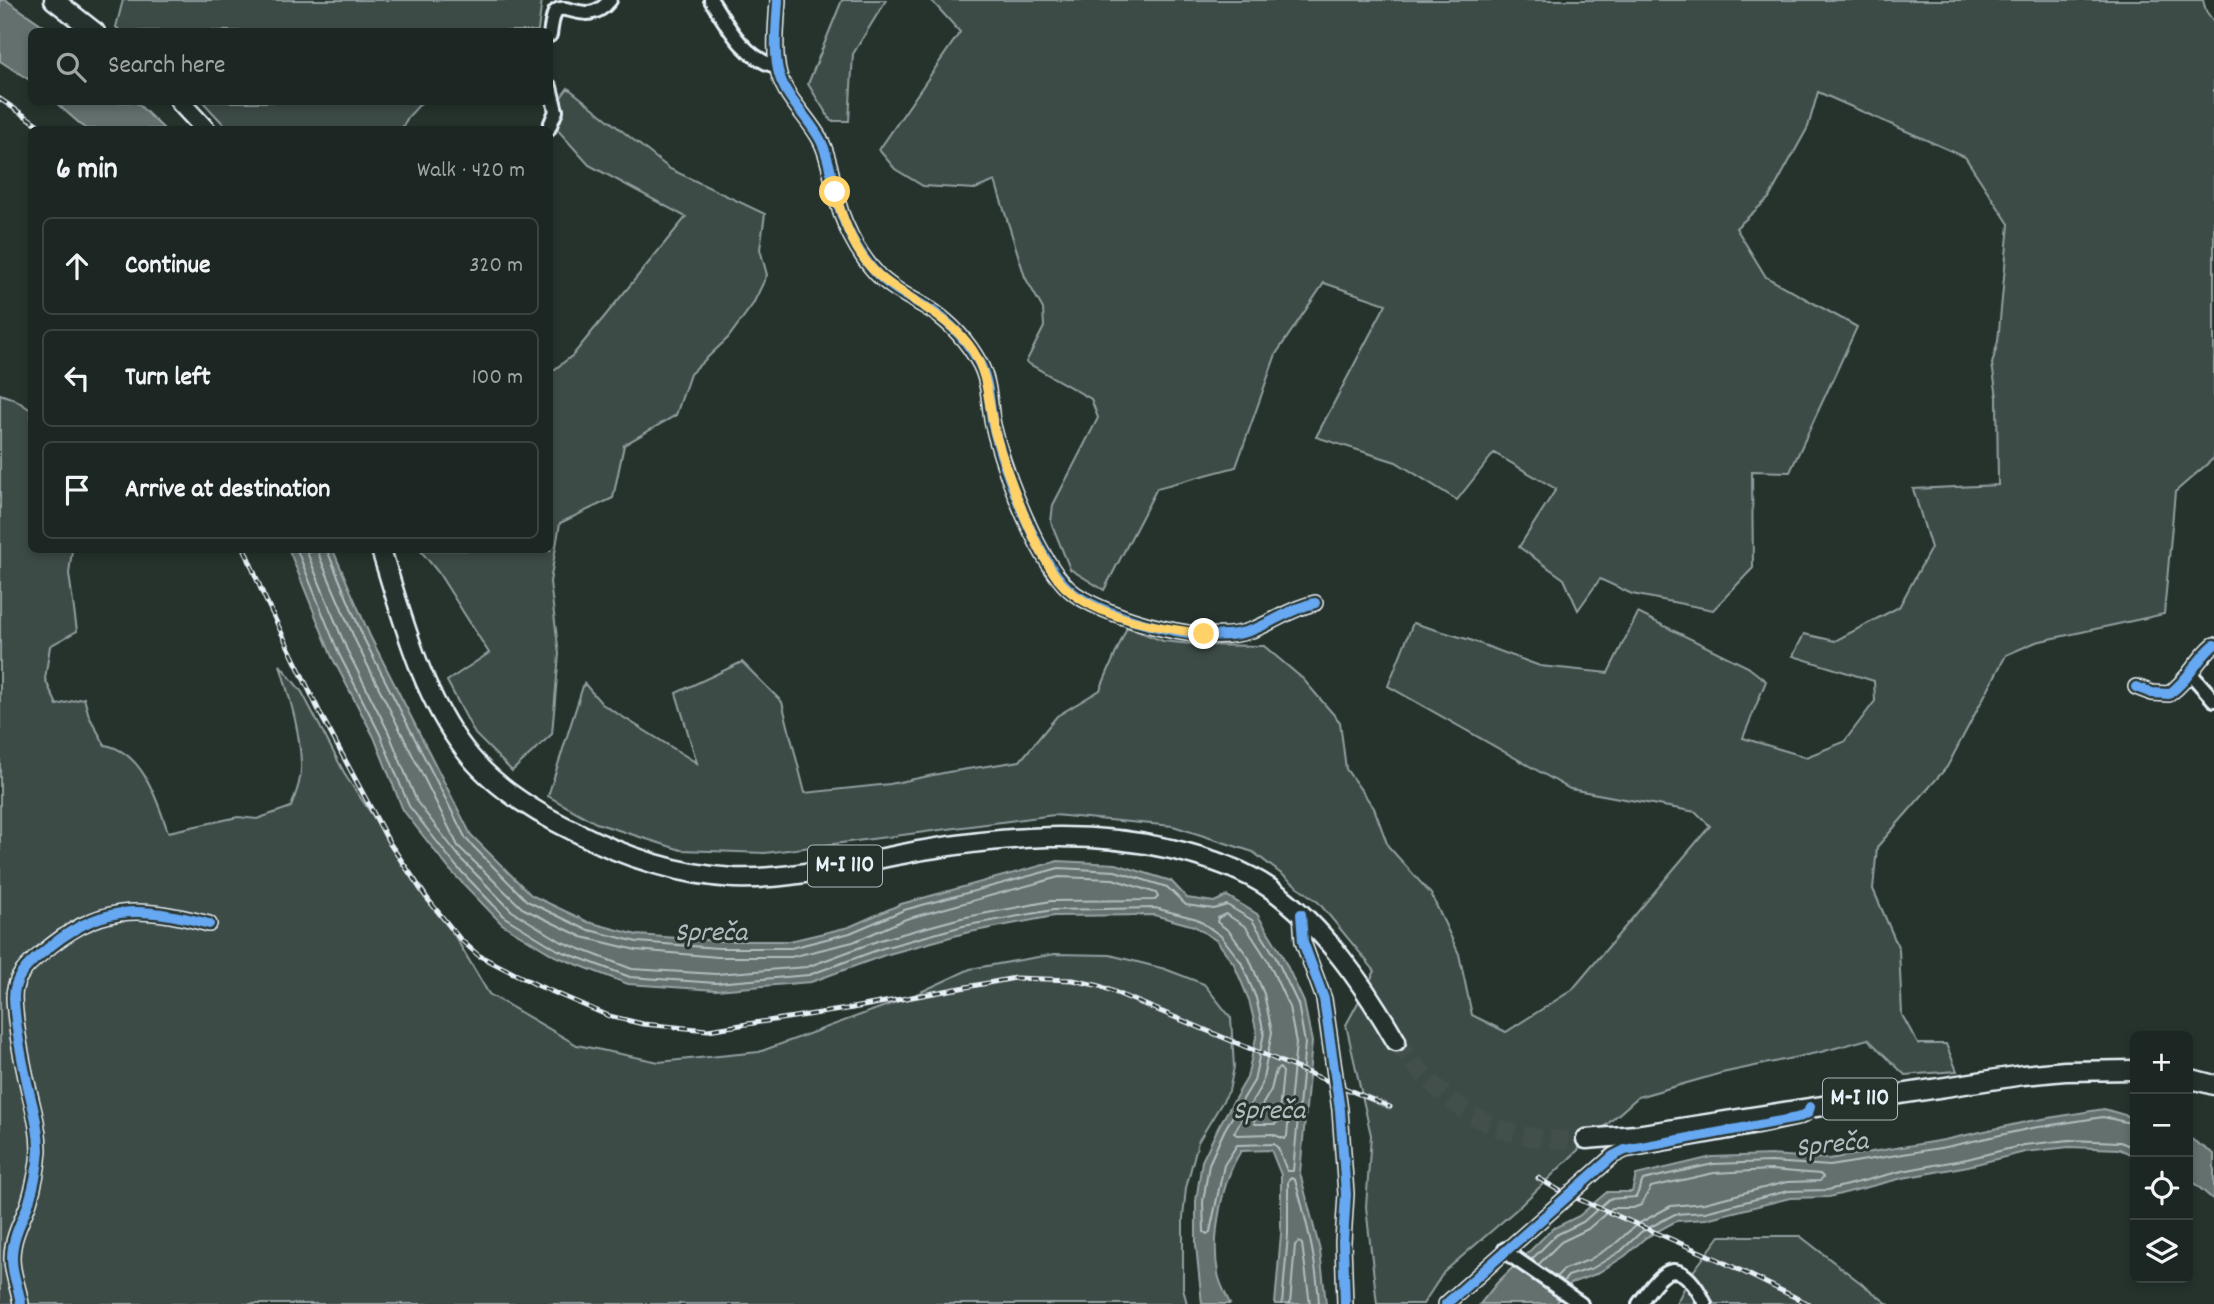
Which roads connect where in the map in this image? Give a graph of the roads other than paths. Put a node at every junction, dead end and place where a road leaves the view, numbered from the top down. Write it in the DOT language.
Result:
graph roads {
  1 [pos="54,0"];
  2 [pos="610,0"];
  3 [pos="710,0"];
  4 [pos="778,0"];
  5 [pos="90,28"];
  6 [pos="552,28"];
  7 [pos="778,66"];
  8 [pos="553,99"];
  9 [pos="183,105"];
  10 [pos="202,126"];
  11 [pos="550,126"];
  12 [pos="382,553"];
  13 [pos="1315,603"];
  14 [pos="2214,645"];
  15 [pos="2191,674"];
  16 [pos="2136,687"];
  17 [pos="2214,700"];
  18 [pos="1301,914"];
  19 [pos="209,924"];
  20 [pos="1396,1041"];
  21 [pos="2130,1070"];
  22 [pos="2193,1079"];
  23 [pos="2214,1084"];
  24 [pos="1810,1107"];
  25 [pos="1586,1139"];
  26 [pos="1509,1253"];
  27 [pos="1577,1302"];
  28 [pos="21,1304"];
  29 [pos="1345,1304"];
  30 [pos="1446,1304"];
  31 [pos="1639,1304"];
  32 [pos="1705,1304"];
  1 -- 5 [label="main road"];
  2 -- 6 [label="street"];
  3 -- 7 [label="street"];
  4 -- 7 [label="street"];
  7 -- 13 [label="street"];
  8 -- 11 [label="street"];
  9 -- 10 [label="main road"];
  12 -- 18 [label="main road, M-I 110"];
  14 -- 15 [label="street"];
  15 -- 16 [label="street"];
  15 -- 17 [label="street"];
  18 -- 20 [label="main road, M-I 110"];
  18 -- 29 [label="street"];
  19 -- 28 [label="street"];
  21 -- 24 [label="main road, M-I 110"];
  22 -- 23 [label="main road"];
  24 -- 25 [label="main road, M-I 110"];
  24 -- 26 [label="street"];
  26 -- 27 [label="street"];
  26 -- 30 [label="street"];
  31 -- 32 [label="street"];
}
